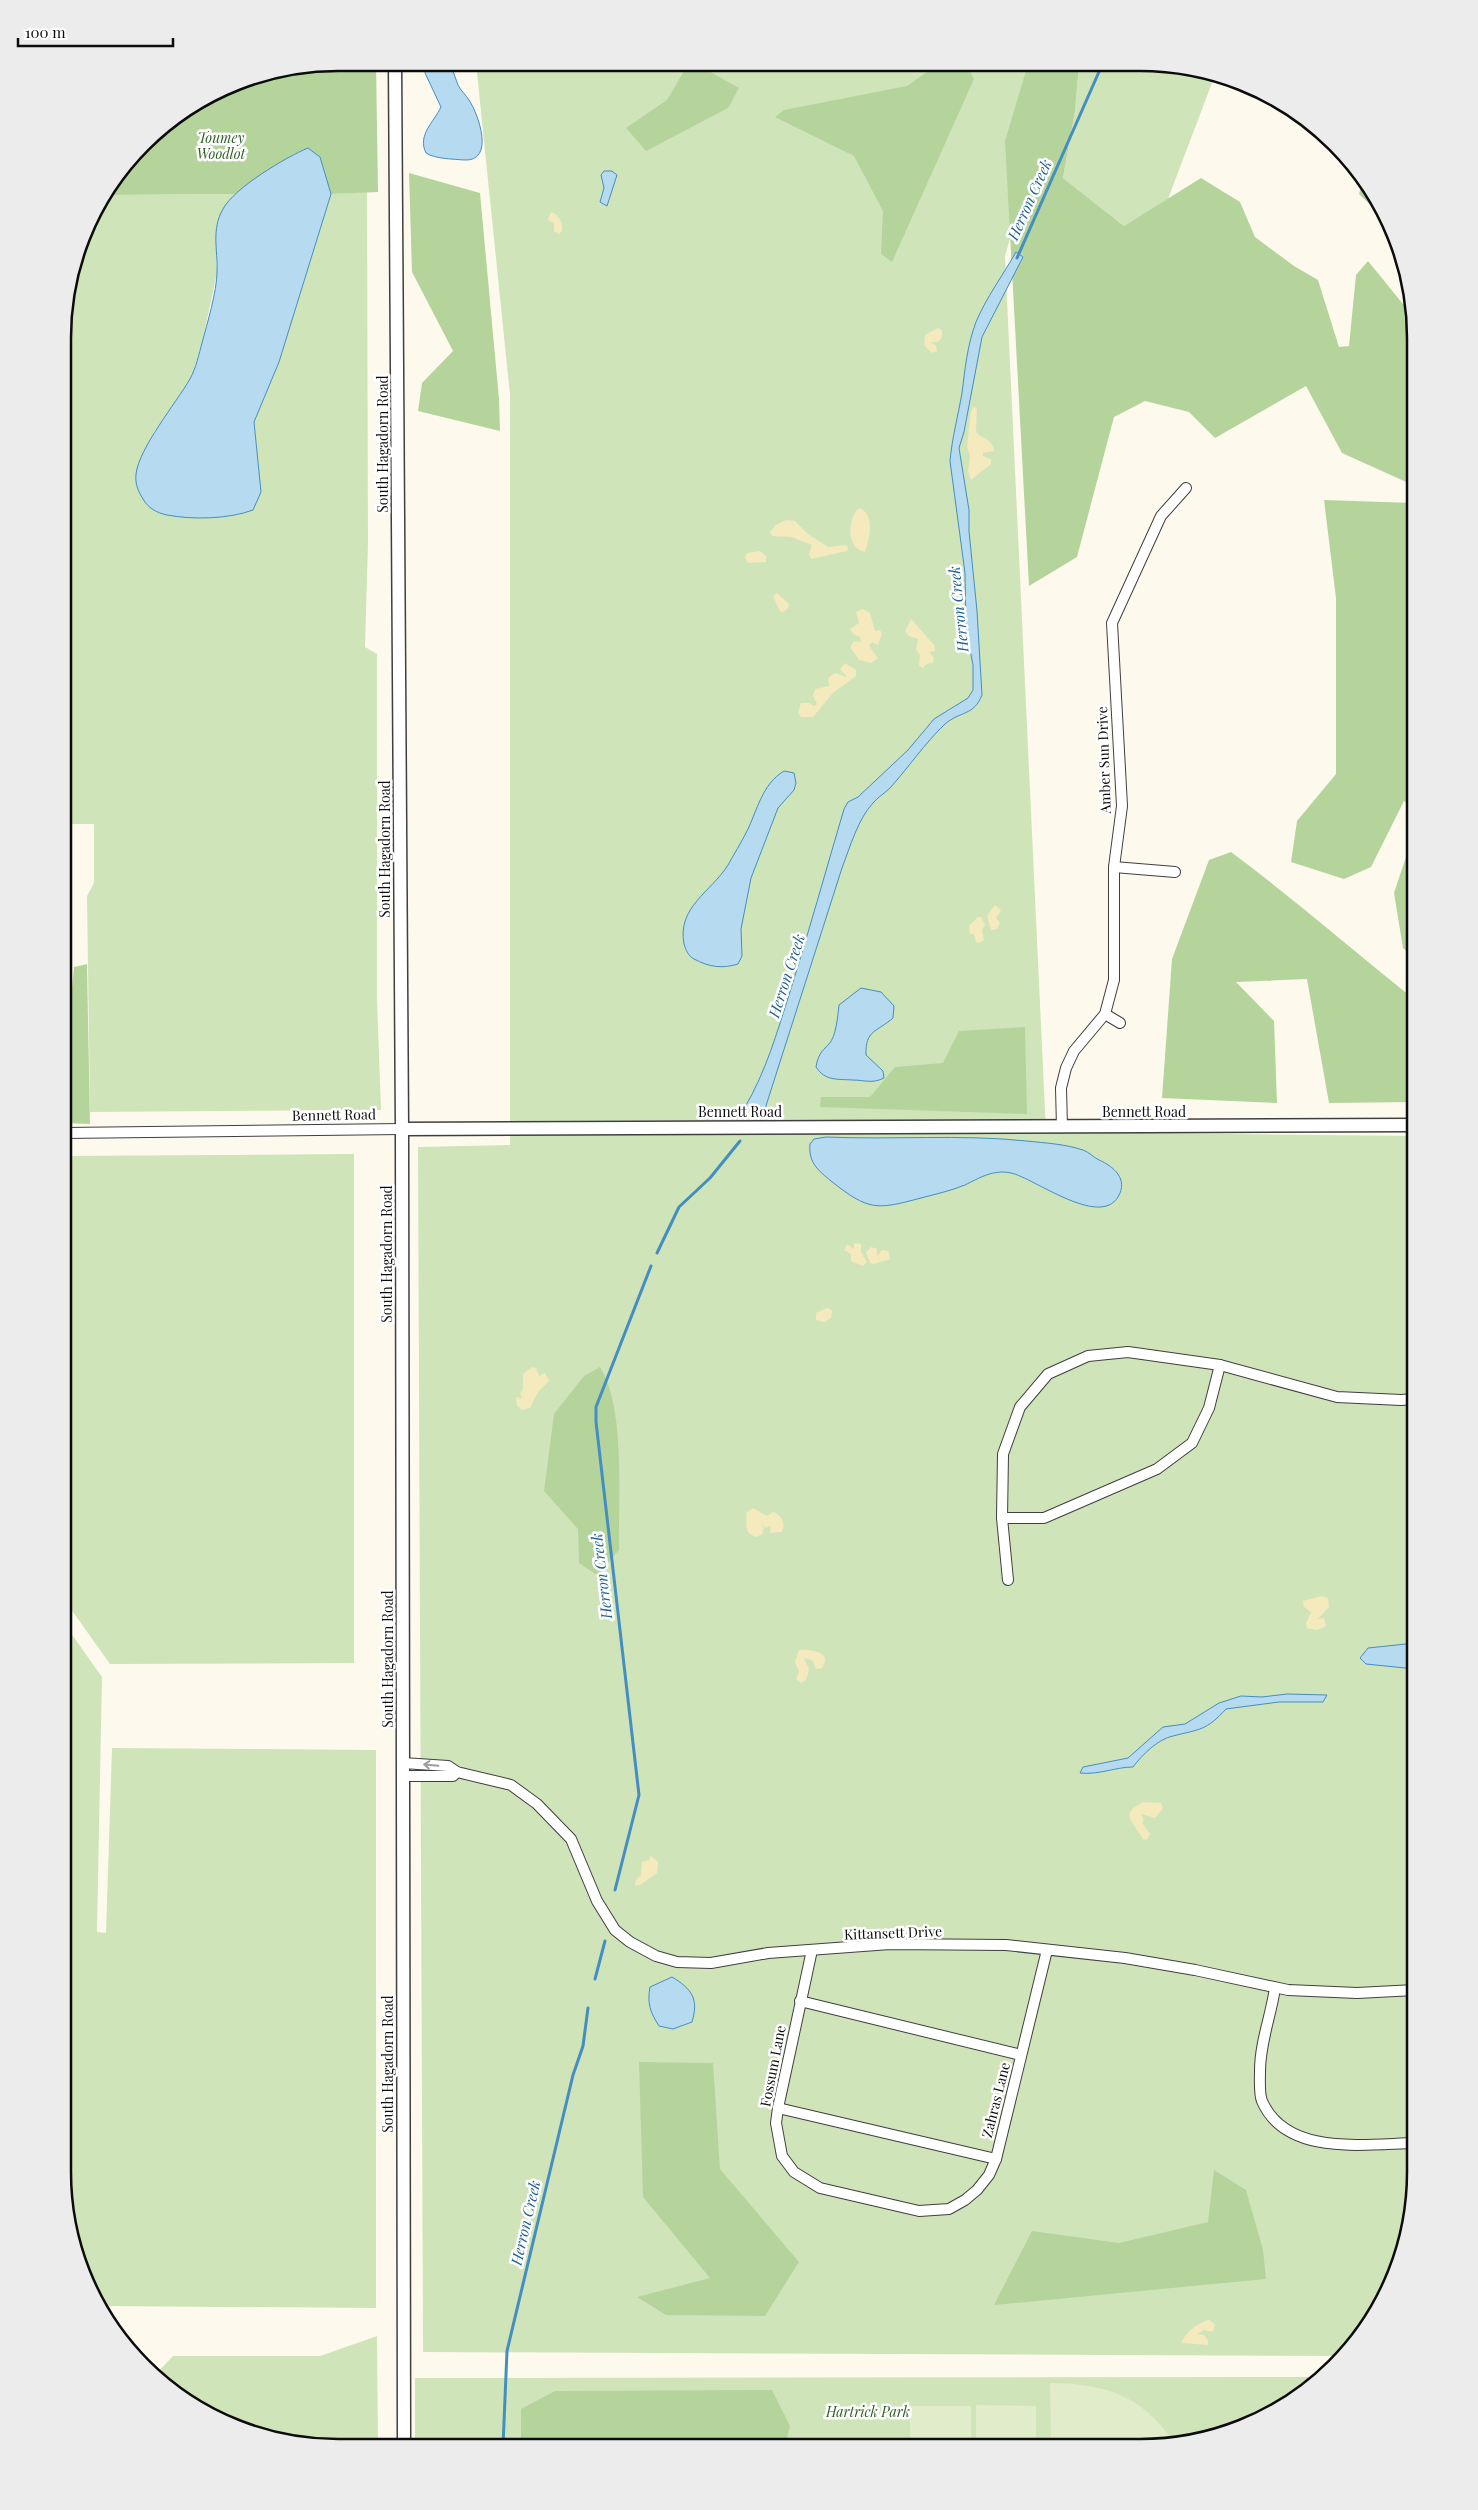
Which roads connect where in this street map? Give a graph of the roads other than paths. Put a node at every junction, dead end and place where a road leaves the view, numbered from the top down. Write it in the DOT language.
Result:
graph roads {
  1 [pos="395,71"];
  2 [pos="1186,488"];
  3 [pos="1114,866"];
  4 [pos="1175,872"];
  5 [pos="1105,1014"];
  6 [pos="1120,1023"];
  7 [pos="1407,1126"];
  8 [pos="1062,1127"];
  9 [pos="402,1129"];
  10 [pos="71,1133"];
  11 [pos="1220,1365"];
  12 [pos="1407,1400"];
  13 [pos="1002,1518"];
  14 [pos="1008,1580"];
  15 [pos="403,1762"];
  16 [pos="457,1772"];
  17 [pos="403,1776"];
  18 [pos="812,1950"];
  19 [pos="1048,1950"];
  20 [pos="1275,1988"];
  21 [pos="1407,1990"];
  22 [pos="800,2001"];
  23 [pos="1021,2055"];
  24 [pos="778,2108"];
  25 [pos="1407,2143"];
  26 [pos="996,2159"];
  27 [pos="919,2211"];
  28 [pos="404,2439"];
  1 -- 9 [label="street, South Hagadorn Road"];
  2 -- 3 [label="street, Amber Sun Drive"];
  3 -- 4 [label="street"];
  3 -- 5 [label="street, Amber Sun Drive"];
  5 -- 6 [label="street"];
  5 -- 8 [label="street, Amber Sun Drive"];
  7 -- 8 [label="street, Bennett Road"];
  8 -- 9 [label="street, Bennett Road"];
  9 -- 10 [label="street, Bennett Road"];
  9 -- 15 [label="street, South Hagadorn Road"];
  11 -- 12 [label="street"];
  11 -- 13 [label="street"];
  11 -- 13 [label="street"];
  13 -- 14 [label="street"];
  16 -- 15 [label="street, Kittansett Drive, one-way"];
  15 -- 17 [label="street, South Hagadorn Road"];
  16 -- 17 [label="street, Kittansett Drive"];
  16 -- 18 [label="street, Kittansett Drive"];
  17 -- 28 [label="street, South Hagadorn Road"];
  18 -- 19 [label="street, Kittansett Drive"];
  18 -- 22 [label="street, Fossum Lane"];
  19 -- 20 [label="street, Kittansett Drive"];
  19 -- 23 [label="street, Zahras Lane"];
  20 -- 21 [label="street, Kittansett Drive"];
  20 -- 25 [label="street"];
  22 -- 23 [label="street"];
  22 -- 24 [label="street, Fossum Lane"];
  23 -- 26 [label="street, Zahras Lane"];
  24 -- 26 [label="street"];
  24 -- 27 [label="street, Fossum Lane"];
  26 -- 27 [label="street, Zahras Lane"];
}
